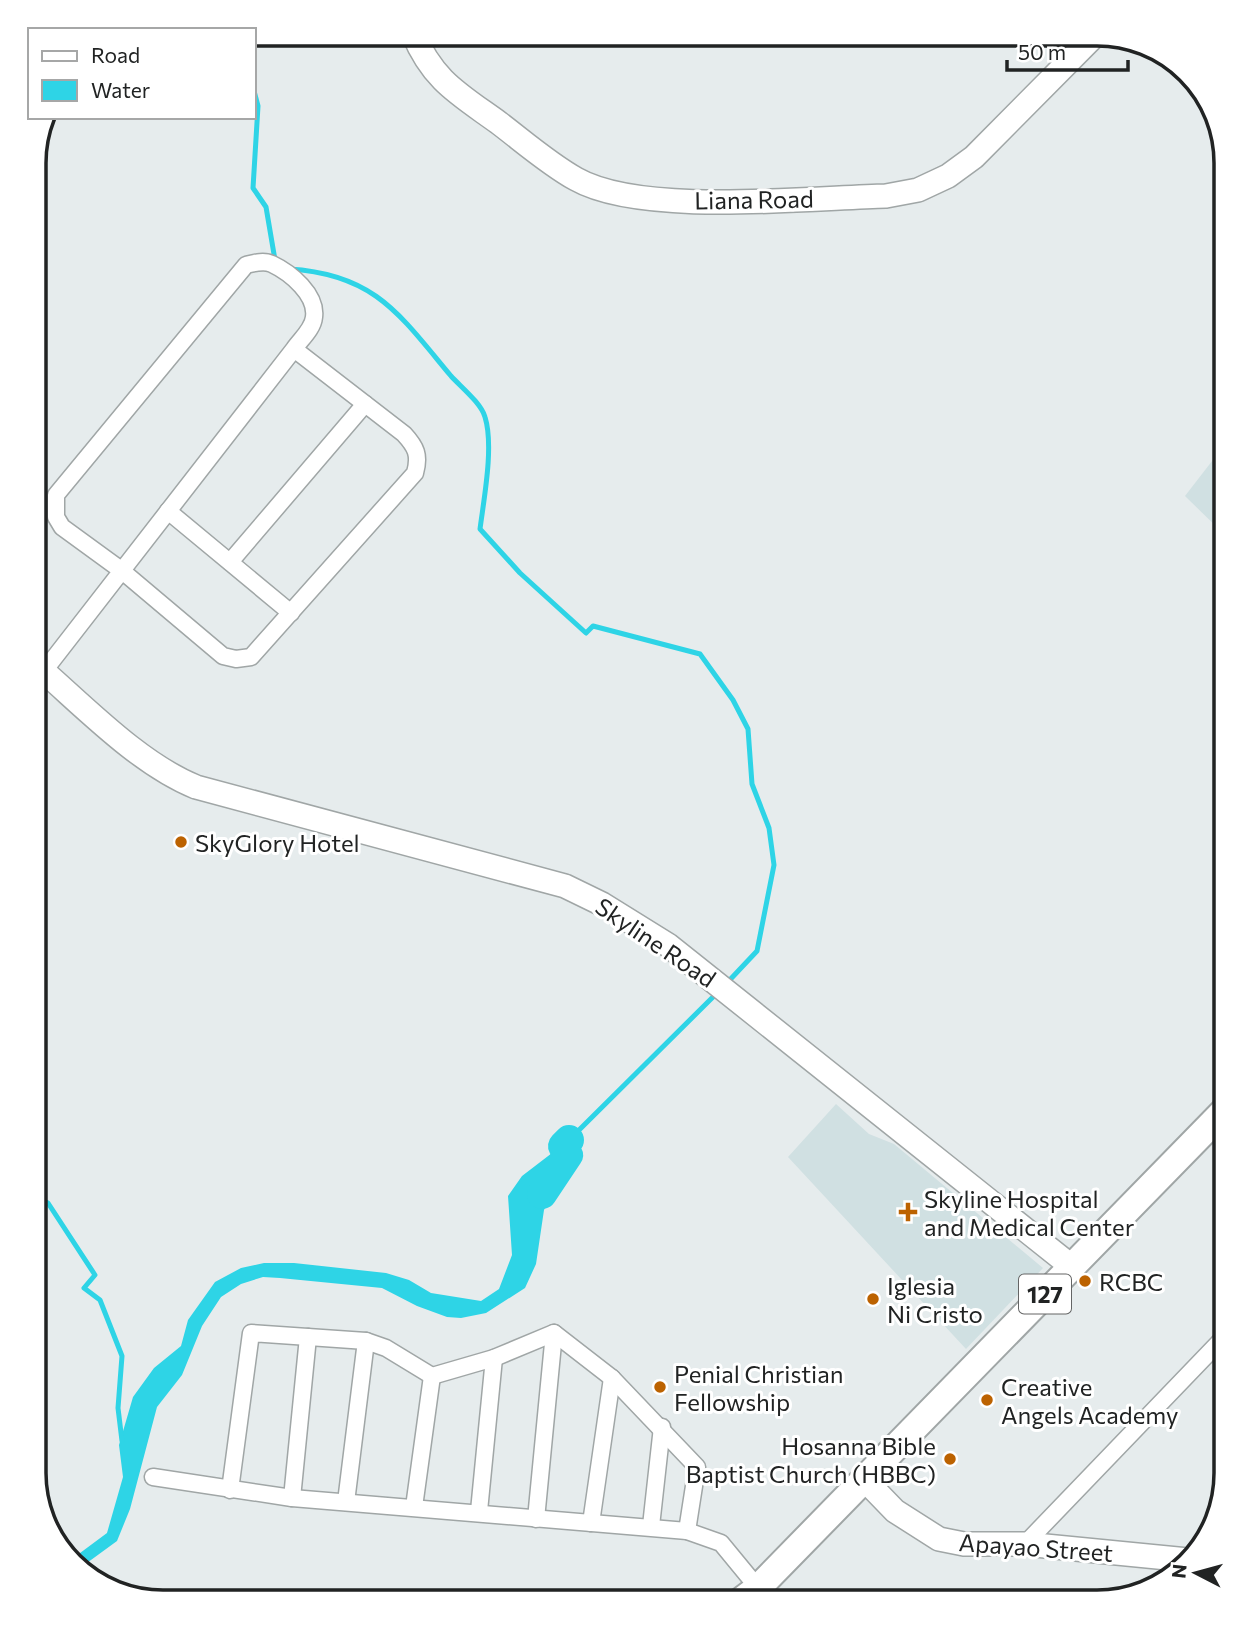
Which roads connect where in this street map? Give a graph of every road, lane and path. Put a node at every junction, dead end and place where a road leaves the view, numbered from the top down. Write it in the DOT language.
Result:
graph roads {
  1 [pos="419,46"];
  2 [pos="1083,46"];
  3 [pos="294,349"];
  4 [pos="365,404"];
  5 [pos="168,511"];
  6 [pos="230,562"];
  7 [pos="121,570"];
  8 [pos="291,612"];
  9 [pos="46,659"];
  10 [pos="46,673"];
  11 [pos="1214,1129"];
  12 [pos="1071,1266"];
  13 [pos="554,1333"];
  14 [pos="308,1337"];
  15 [pos="366,1342"];
  16 [pos="1214,1347"];
  17 [pos="494,1358"];
  18 [pos="432,1376"];
  19 [pos="612,1378"];
  20 [pos="662,1427"];
  21 [pos="153,1476"];
  22 [pos="864,1479"];
  23 [pos="230,1490"];
  24 [pos="292,1498"];
  25 [pos="346,1502"];
  26 [pos="414,1507"];
  27 [pos="479,1511"];
  28 [pos="536,1519"];
  29 [pos="591,1523"];
  30 [pos="651,1526"];
  31 [pos="687,1531"];
  32 [pos="1025,1544"];
  33 [pos="1161,1557"];
  34 [pos="746,1590"];
  35 [pos="753,1590"];
  1 -- 2 [label="main road, Liana Road"];
  3 -- 4 [label="street"];
  3 -- 5 [label="street"];
  3 -- 7 [label="street"];
  4 -- 6 [label="street"];
  4 -- 8 [label="street"];
  5 -- 6 [label="street"];
  5 -- 7 [label="street"];
  6 -- 8 [label="street"];
  7 -- 8 [label="street"];
  7 -- 9 [label="street"];
  10 -- 12 [label="main road, Skyline Road"];
  11 -- 12 [label="main road, 127"];
  12 -- 22 [label="main road, 127"];
  13 -- 17 [label="street"];
  13 -- 19 [label="street"];
  13 -- 28 [label="street"];
  14 -- 15 [label="street"];
  14 -- 23 [label="street"];
  14 -- 24 [label="street"];
  15 -- 18 [label="street"];
  15 -- 25 [label="street"];
  16 -- 32 [label="street"];
  17 -- 18 [label="street"];
  17 -- 27 [label="street"];
  18 -- 26 [label="street"];
  19 -- 20 [label="street"];
  19 -- 29 [label="street"];
  20 -- 30 [label="street"];
  20 -- 31 [label="street"];
  21 -- 23 [label="street"];
  22 -- 32 [label="main road, Apayao Street"];
  22 -- 35 [label="main road, 127"];
  23 -- 24 [label="street"];
  24 -- 25 [label="street"];
  25 -- 26 [label="street"];
  26 -- 27 [label="street"];
  27 -- 28 [label="street"];
  28 -- 29 [label="street"];
  29 -- 30 [label="street"];
  30 -- 31 [label="street"];
  31 -- 34 [label="street"];
  32 -- 33 [label="main road, Apayao Street"];
}
